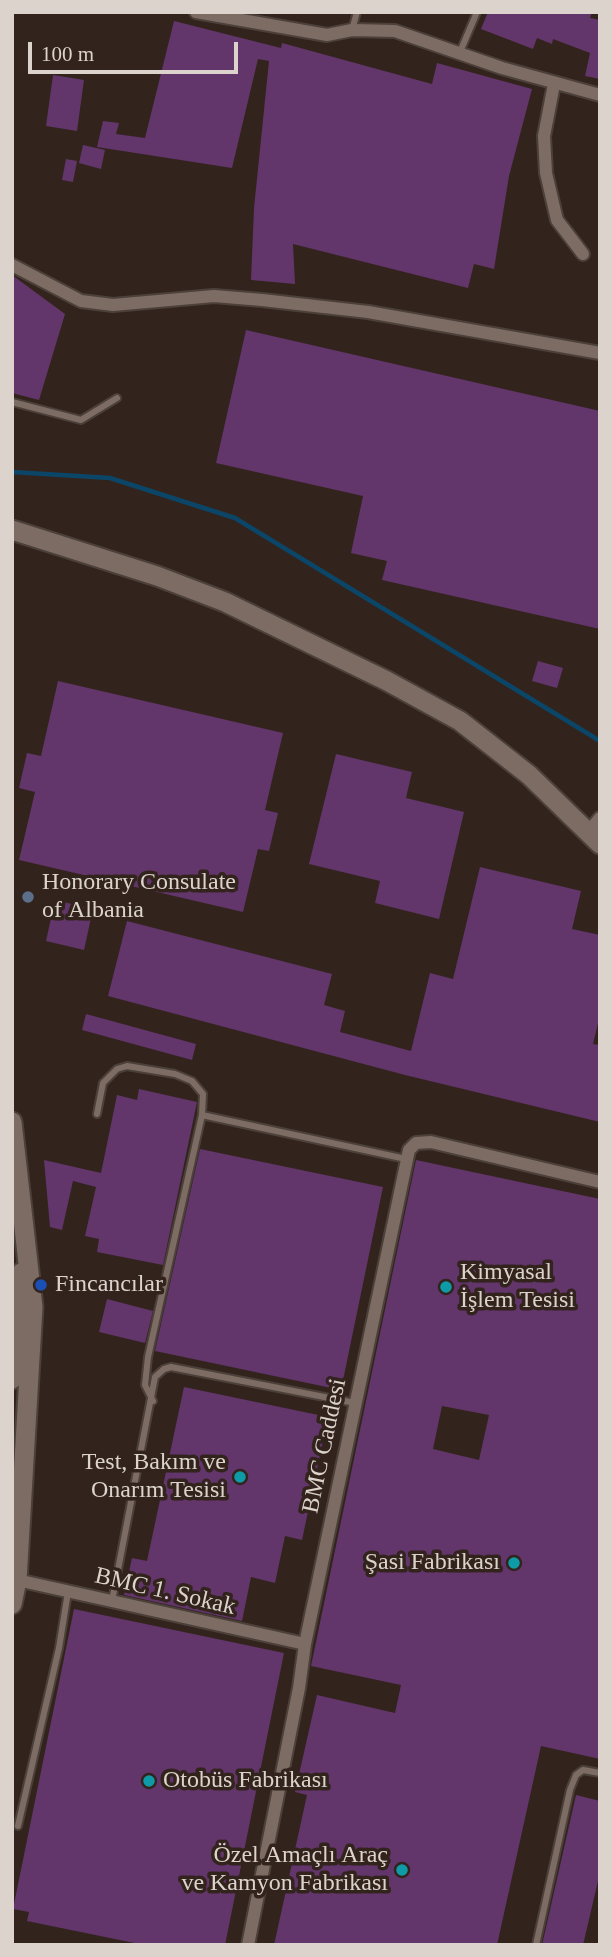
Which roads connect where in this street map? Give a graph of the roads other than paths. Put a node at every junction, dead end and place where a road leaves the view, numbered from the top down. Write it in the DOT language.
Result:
graph roads {
  1 [pos="196,12"];
  2 [pos="357,12"];
  3 [pos="477,12"];
  4 [pos="352,30"];
  5 [pos="460,52"];
  6 [pos="554,84"];
  7 [pos="600,95"];
  8 [pos="583,254"];
  9 [pos="12,265"];
  10 [pos="600,353"];
  11 [pos="117,398"];
  12 [pos="12,402"];
  13 [pos="12,530"];
  14 [pos="596,831"];
  15 [pos="97,1114"];
  16 [pos="202,1115"];
  17 [pos="12,1122"];
  18 [pos="406,1159"];
  19 [pos="600,1182"];
  20 [pos="19,1223"];
  21 [pos="12,1378"];
  22 [pos="152,1401"];
  23 [pos="355,1403"];
  24 [pos="17,1580"];
  25 [pos="68,1592"];
  26 [pos="112,1601"];
  27 [pos="12,1604"];
  28 [pos="305,1644"];
  29 [pos="600,1773"];
  30 [pos="18,1826"];
  31 [pos="248,1945"];
  32 [pos="536,1945"];
  1 -- 4 [label="street"];
  2 -- 4 [label="lane"];
  3 -- 5 [label="lane"];
  4 -- 5 [label="street"];
  5 -- 6 [label="street"];
  6 -- 7 [label="street"];
  6 -- 8 [label="street"];
  9 -- 10 [label="street"];
  11 -- 12 [label="lane"];
  13 -- 14 [label="street"];
  15 -- 16 [label="lane"];
  16 -- 18 [label="lane"];
  16 -- 22 [label="lane"];
  17 -- 20 [label="street"];
  18 -- 19 [label="street"];
  18 -- 23 [label="street, BMC Caddesi"];
  20 -- 21 [label="street"];
  20 -- 24 [label="street"];
  22 -- 23 [label="lane"];
  22 -- 26 [label="lane"];
  23 -- 28 [label="street, BMC Caddesi"];
  24 -- 25 [label="street, BMC 1. Sokak"];
  24 -- 27 [label="street"];
  25 -- 26 [label="street, BMC 1. Sokak"];
  25 -- 30 [label="lane"];
  26 -- 28 [label="street, BMC 1. Sokak"];
  28 -- 31 [label="street, BMC Caddesi"];
  29 -- 32 [label="lane"];
}
